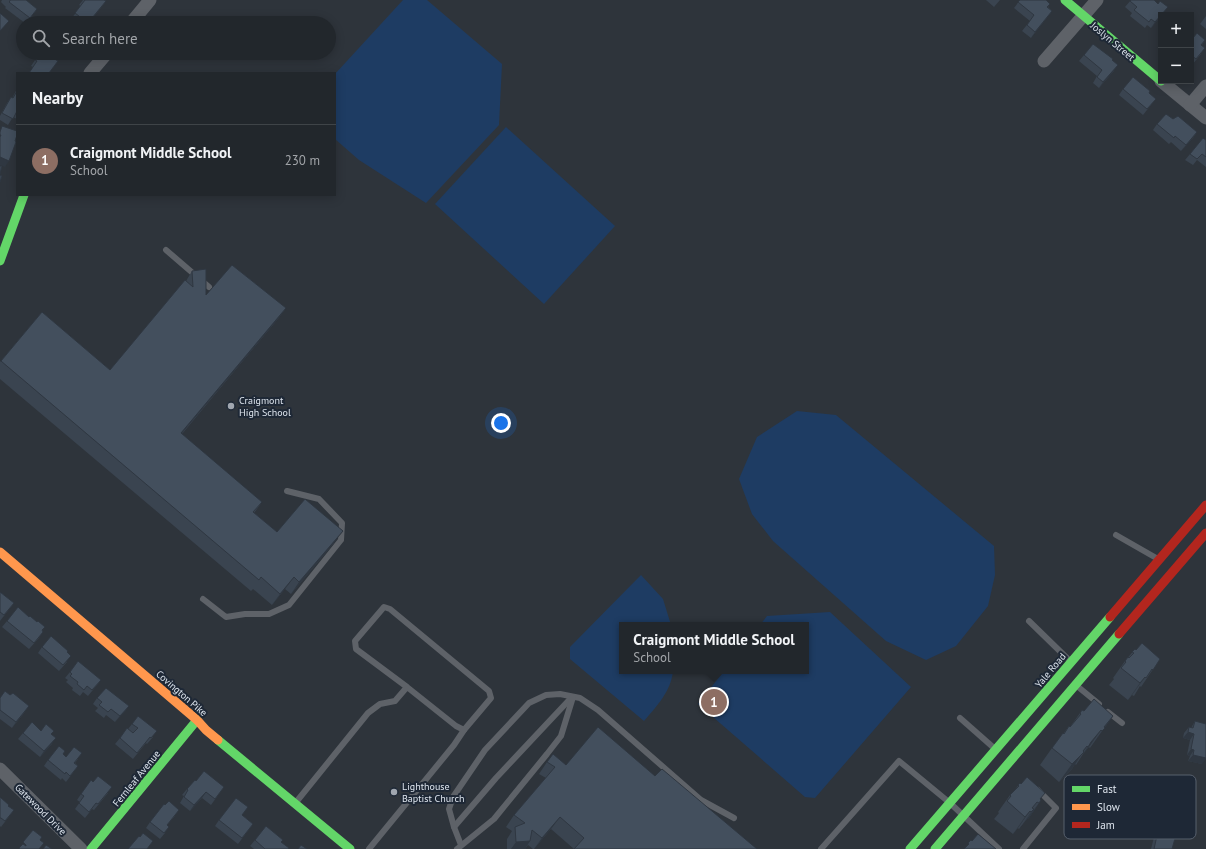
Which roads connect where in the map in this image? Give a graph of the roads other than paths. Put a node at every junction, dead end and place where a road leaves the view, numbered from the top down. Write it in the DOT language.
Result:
graph roads {
  1 [pos="150,0"];
  2 [pos="1064,0"];
  3 [pos="1097,0"];
  4 [pos="137,16"];
  5 [pos="1083,16"];
  6 [pos="101,60"];
  7 [pos="1044,61"];
  8 [pos="91,72"];
  9 [pos="1158,78"];
  10 [pos="1165,84"];
  11 [pos="1206,86"];
  12 [pos="1190,105"];
  13 [pos="1206,118"];
  14 [pos="24,196"];
  15 [pos="166,250"];
  16 [pos="0,261"];
  17 [pos="209,287"];
  18 [pos="287,491"];
  19 [pos="1206,505"];
  20 [pos="1206,533"];
  21 [pos="1116,535"];
  22 [pos="0,552"];
  23 [pos="1166,565"];
  24 [pos="203,599"];
  25 [pos="1029,621"];
  26 [pos="1071,662"];
  27 [pos="1076,685"];
  28 [pos="407,687"];
  29 [pos="573,697"];
  30 [pos="960,718"];
  31 [pos="197,720"];
  32 [pos="1122,723"];
  33 [pos="464,730"];
  34 [pos="996,749"];
  35 [pos="0,769"];
  36 [pos="1033,785"];
  37 [pos="950,803"];
  38 [pos="295,804"];
  39 [pos="963,816"];
  40 [pos="734,818"];
  41 [pos="454,827"];
  42 [pos="459,847"];
  43 [pos="81,849"];
  44 [pos="92,849"];
  45 [pos="350,849"];
  46 [pos="368,849"];
  47 [pos="821,849"];
  48 [pos="910,849"];
  49 [pos="935,849"];
  50 [pos="999,849"];
  51 [pos="1023,849"];
  1 -- 4 [label="street"];
  2 -- 5 [label="main road, Joslyn Street"];
  3 -- 5 [label="street"];
  5 -- 7 [label="street"];
  5 -- 9 [label="main road, Joslyn Street"];
  6 -- 8 [label="street"];
  10 -- 12 [label="street, Joslyn Street"];
  11 -- 12 [label="street"];
  12 -- 13 [label="street, Joslyn Street"];
  14 -- 16 [label="main road"];
  15 -- 17 [label="lane"];
  18 -- 24 [label="lane"];
  19 -- 23 [label="main road, Yale Road"];
  20 -- 23 [label="main road, Yale Road"];
  21 -- 23 [label="lane"];
  22 -- 31 [label="main road, Covington Pike"];
  23 -- 26 [label="main road, Yale Road"];
  23 -- 27 [label="main road, Yale Road"];
  25 -- 26 [label="lane"];
  26 -- 34 [label="main road, Yale Road"];
  27 -- 32 [label="lane"];
  27 -- 39 [label="main road, Yale Road"];
  28 -- 33 [label="lane"];
  28 -- 33 [label="lane"];
  28 -- 38 [label="lane"];
  29 -- 40 [label="lane"];
  29 -- 41 [label="lane"];
  29 -- 41 [label="lane"];
  29 -- 42 [label="lane"];
  30 -- 34 [label="lane"];
  31 -- 38 [label="main road, Covington Pike"];
  31 -- 44 [label="main road, Fernleaf Avenue"];
  33 -- 46 [label="lane"];
  34 -- 37 [label="main road, Yale Road"];
  35 -- 43 [label="street, Gatewood Drive"];
  36 -- 51 [label="lane"];
  37 -- 39 [label="lane"];
  37 -- 47 [label="lane"];
  37 -- 48 [label="main road, Yale Road"];
  38 -- 45 [label="main road, Covington Pike"];
  39 -- 49 [label="main road, Yale Road"];
  39 -- 50 [label="lane"];
  41 -- 42 [label="lane"];
}
